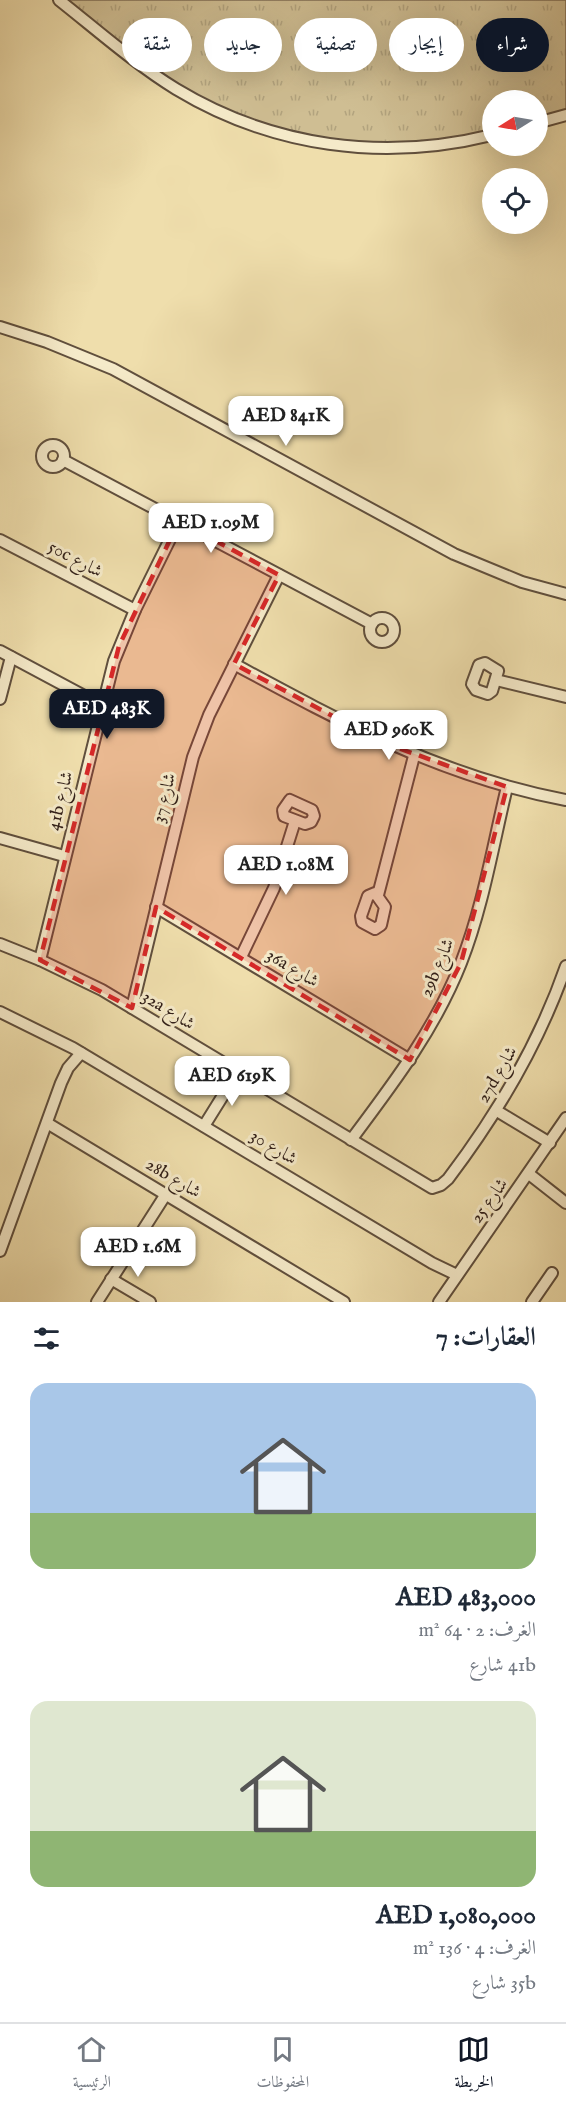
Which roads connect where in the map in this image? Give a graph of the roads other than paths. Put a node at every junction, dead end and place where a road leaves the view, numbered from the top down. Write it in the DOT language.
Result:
graph roads {
  1 [pos="59,0"];
  2 [pos="566,115"];
  3 [pos="548,120"];
  4 [pos="482,137"];
  5 [pos="0,327"];
  6 [pos="63,460"];
  7 [pos="179,521"];
  8 [pos="0,540"];
  9 [pos="279,575"];
  10 [pos="566,594"];
  11 [pos="135,610"];
  12 [pos="372,624"];
  13 [pos="0,651"];
  14 [pos="11,657"];
  15 [pos="234,664"];
  16 [pos="496,680"];
  17 [pos="566,697"];
  18 [pos="0,699"];
  19 [pos="101,705"];
  20 [pos="414,756"];
  21 [pos="507,787"];
  22 [pos="566,800"];
  23 [pos="295,821"];
  24 [pos="0,838"];
  25 [pos="64,856"];
  26 [pos="378,895"];
  27 [pos="156,907"];
  28 [pos="0,944"];
  29 [pos="241,957"];
  30 [pos="40,960"];
  31 [pos="566,966"];
  32 [pos="132,1008"];
  33 [pos="0,1012"];
  34 [pos="77,1050"];
  35 [pos="410,1060"];
  36 [pos="237,1073"];
  37 [pos="497,1111"];
  38 [pos="566,1118"];
  39 [pos="46,1123"];
  40 [pos="204,1126"];
  41 [pos="351,1140"];
  42 [pos="550,1143"];
  43 [pos="530,1174"];
  44 [pos="436,1187"];
  45 [pos="166,1194"];
  46 [pos="566,1203"];
  47 [pos="0,1251"];
  48 [pos="552,1273"];
  49 [pos="456,1277"];
  50 [pos="111,1279"];
  51 [pos="97,1302"];
  52 [pos="150,1302"];
  53 [pos="344,1302"];
  54 [pos="439,1302"];
  55 [pos="532,1302"];
  1 -- 4 [label="street"];
  2 -- 3 [label="street"];
  5 -- 10 [label="street"];
  6 -- 7 [label="street"];
  7 -- 9 [label="street"];
  7 -- 11 [label="street, 41b شارع"];
  8 -- 11 [label="street, 50c شارع"];
  9 -- 12 [label="street"];
  9 -- 15 [label="street, شارع 37"];
  11 -- 19 [label="street, 41b شارع"];
  13 -- 14 [label="street"];
  14 -- 18 [label="street"];
  14 -- 19 [label="street"];
  15 -- 20 [label="street"];
  15 -- 27 [label="street, شارع 37"];
  16 -- 17 [label="street"];
  19 -- 25 [label="street, 41b شارع"];
  20 -- 21 [label="street"];
  20 -- 26 [label="street"];
  21 -- 22 [label="street"];
  21 -- 35 [label="street, 29b شارع"];
  23 -- 29 [label="street"];
  24 -- 25 [label="street"];
  25 -- 30 [label="street, 41b شارع"];
  27 -- 29 [label="street, 36a شارع"];
  27 -- 32 [label="street, شارع 37"];
  28 -- 30 [label="street, 32a شارع"];
  29 -- 35 [label="street, 36a شارع"];
  30 -- 32 [label="street, 32a شارع"];
  31 -- 37 [label="street, 27d شارع"];
  32 -- 36 [label="street, 32a شارع"];
  33 -- 34 [label="street, شارع 30"];
  34 -- 39 [label="street"];
  34 -- 40 [label="street, شارع 30"];
  35 -- 41 [label="street, 29b شارع"];
  36 -- 40 [label="street"];
  36 -- 41 [label="street, 32a شارع"];
  37 -- 42 [label="street"];
  37 -- 44 [label="street, 27d شارع"];
  38 -- 42 [label="street, شارع 25"];
  39 -- 45 [label="street, 28b شارع"];
  39 -- 47 [label="street"];
  40 -- 49 [label="street, شارع 30"];
  41 -- 44 [label="street, 32a شارع"];
  42 -- 43 [label="street, شارع 25"];
  43 -- 46 [label="street"];
  43 -- 49 [label="street, شارع 25"];
  45 -- 50 [label="street"];
  45 -- 53 [label="street, 28b شارع"];
  48 -- 55 [label="street"];
  49 -- 54 [label="street, شارع 25"];
  50 -- 51 [label="street"];
  50 -- 52 [label="street"];
}
